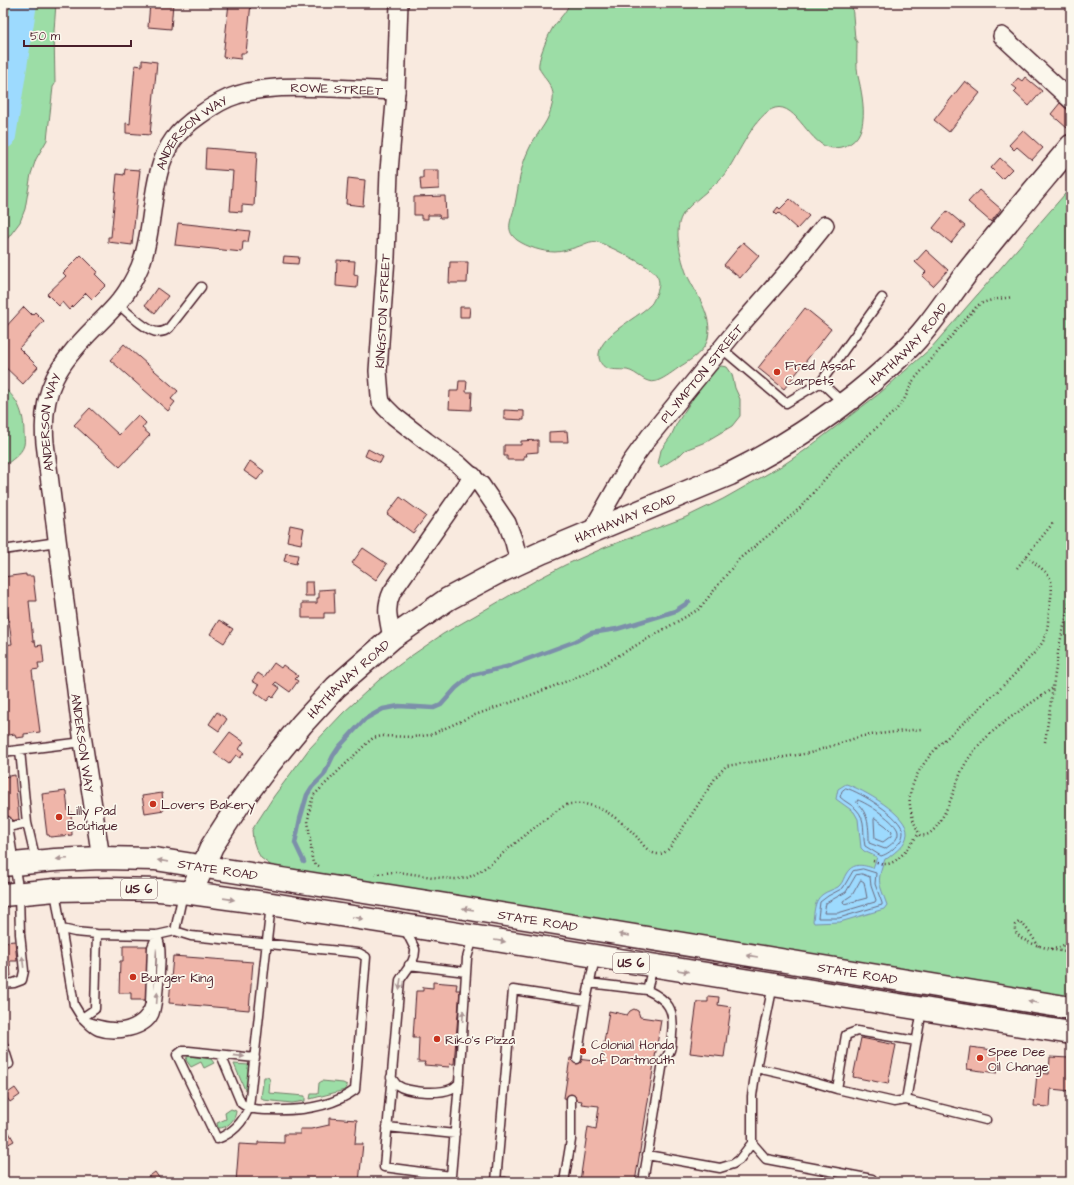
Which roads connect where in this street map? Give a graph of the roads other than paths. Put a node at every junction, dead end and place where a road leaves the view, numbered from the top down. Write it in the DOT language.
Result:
graph roads {
  1 [pos="399,3"];
  2 [pos="1002,36"];
  3 [pos="278,87"];
  4 [pos="396,91"];
  5 [pos="1071,100"];
  6 [pos="1071,146"];
  7 [pos="825,225"];
  8 [pos="201,287"];
  9 [pos="882,298"];
  10 [pos="118,304"];
  11 [pos="721,348"];
  12 [pos="821,382"];
  13 [pos="843,404"];
  14 [pos="473,476"];
  15 [pos="591,532"];
  16 [pos="57,542"];
  17 [pos="3,550"];
  18 [pos="519,562"];
  19 [pos="392,638"];
  20 [pos="83,742"];
  21 [pos="20,750"];
  22 [pos="3,752"];
  23 [pos="27,823"];
  24 [pos="6,826"];
  25 [pos="101,858"];
  26 [pos="36,862"];
  27 [pos="8,864"];
  28 [pos="202,867"];
  29 [pos="55,890"];
  30 [pos="187,893"];
  31 [pos="11,894"];
  32 [pos="271,904"];
  33 [pos="403,925"];
  34 [pos="62,929"];
  35 [pos="175,931"];
  36 [pos="97,934"];
  37 [pos="157,935"];
  38 [pos="473,937"];
  39 [pos="266,943"];
  40 [pos="595,957"];
  41 [pos="777,960"];
  42 [pos="409,965"];
  43 [pos="653,966"];
  44 [pos="466,972"];
  45 [pos="589,983"];
  46 [pos="3,984"];
  47 [pos="773,985"];
  48 [pos="647,990"];
  49 [pos="586,1001"];
  50 [pos="1071,1008"];
  51 [pos="922,1009"];
  52 [pos="84,1020"];
  53 [pos="1071,1033"];
  54 [pos="916,1040"];
  55 [pos="3,1045"];
  56 [pos="221,1055"];
  57 [pos="255,1058"];
  58 [pos="577,1059"];
  59 [pos="3,1066"];
  60 [pos="756,1068"];
  61 [pos="391,1077"];
  62 [pos="459,1083"];
  63 [pos="837,1089"];
  64 [pos="571,1099"];
  65 [pos="906,1100"];
  66 [pos="249,1107"];
  67 [pos="986,1120"];
  68 [pos="387,1127"];
  69 [pos="455,1134"];
  70 [pos="752,1143"];
  71 [pos="647,1155"];
  72 [pos="872,1179"];
  73 [pos="505,1182"];
  74 [pos="564,1182"];
  75 [pos="643,1182"];
  1 -- 4 [label="street, KINGSTON STREET"];
  2 -- 5 [label="street"];
  3 -- 4 [label="street, ROWE STREET"];
  3 -- 10 [label="street, ANDERSON WAY"];
  4 -- 14 [label="street, KINGSTON STREET"];
  6 -- 13 [label="main road, HATHAWAY ROAD"];
  7 -- 11 [label="street, PLYMPTON STREET"];
  8 -- 10 [label="lane"];
  9 -- 12 [label="lane"];
  10 -- 16 [label="street, ANDERSON WAY"];
  11 -- 12 [label="lane"];
  11 -- 15 [label="street, PLYMPTON STREET"];
  12 -- 13 [label="lane"];
  13 -- 15 [label="main road, HATHAWAY ROAD"];
  14 -- 18 [label="street, KINGSTON STREET"];
  14 -- 19 [label="street"];
  15 -- 18 [label="main road, HATHAWAY ROAD"];
  16 -- 17 [label="lane"];
  16 -- 20 [label="street, ANDERSON WAY"];
  18 -- 19 [label="main road, HATHAWAY ROAD"];
  19 -- 28 [label="main road, HATHAWAY ROAD"];
  20 -- 21 [label="lane"];
  20 -- 25 [label="street, ANDERSON WAY"];
  21 -- 22 [label="lane"];
  21 -- 23 [label="lane"];
  23 -- 24 [label="lane"];
  23 -- 26 [label="lane"];
  24 -- 27 [label="lane"];
  25 -- 26 [label="main road, STATE ROAD / US 6, one-way"];
  28 -- 25 [label="main road, STATE ROAD / US 6, one-way"];
  26 -- 27 [label="main road, STATE ROAD / US 6"];
  27 -- 31 [label="lane"];
  28 -- 30 [label="main road, HATHAWAY ROAD"];
  41 -- 28 [label="main road, STATE ROAD / US 6, one-way"];
  29 -- 30 [label="main road, STATE ROAD / US 6"];
  29 -- 31 [label="main road, STATE ROAD / US 6"];
  29 -- 34 [label="lane"];
  30 -- 32 [label="main road, STATE ROAD / US 6, one-way"];
  30 -- 35 [label="lane"];
  46 -- 31 [label="lane, one-way"];
  32 -- 33 [label="main road, STATE ROAD / US 6, one-way"];
  32 -- 39 [label="lane"];
  33 -- 38 [label="main road, STATE ROAD / US 6"];
  33 -- 42 [label="lane"];
  34 -- 36 [label="lane"];
  34 -- 52 [label="lane"];
  35 -- 37 [label="lane"];
  35 -- 39 [label="lane"];
  36 -- 37 [label="lane"];
  36 -- 52 [label="lane"];
  52 -- 37 [label="lane, one-way"];
  38 -- 40 [label="main road, STATE ROAD / US 6, one-way"];
  38 -- 44 [label="lane"];
  39 -- 57 [label="lane"];
  39 -- 66 [label="lane"];
  40 -- 43 [label="main road, STATE ROAD / US 6"];
  40 -- 45 [label="lane"];
  41 -- 47 [label="main road"];
  50 -- 41 [label="main road, STATE ROAD / US 6, one-way"];
  42 -- 44 [label="lane"];
  42 -- 61 [label="lane, one-way"];
  43 -- 47 [label="main road, STATE ROAD / US 6, one-way"];
  43 -- 48 [label="lane"];
  62 -- 44 [label="lane, one-way"];
  45 -- 48 [label="lane"];
  45 -- 49 [label="lane"];
  47 -- 51 [label="main road, STATE ROAD / US 6"];
  47 -- 60 [label="lane"];
  48 -- 71 [label="lane"];
  49 -- 58 [label="lane"];
  49 -- 73 [label="lane"];
  51 -- 53 [label="main road, STATE ROAD / US 6"];
  51 -- 54 [label="lane"];
  54 -- 63 [label="lane"];
  54 -- 65 [label="lane"];
  55 -- 59 [label="lane"];
  56 -- 57 [label="lane, one-way"];
  56 -- 66 [label="lane"];
  56 -- 66 [label="lane"];
  57 -- 66 [label="lane"];
  60 -- 63 [label="lane"];
  60 -- 70 [label="lane"];
  61 -- 62 [label="lane"];
  61 -- 68 [label="lane"];
  62 -- 69 [label="lane"];
  63 -- 65 [label="lane"];
  64 -- 74 [label="lane"];
  65 -- 67 [label="lane"];
  68 -- 69 [label="lane"];
  68 -- 69 [label="lane"];
  70 -- 71 [label="lane"];
  70 -- 72 [label="lane"];
  71 -- 75 [label="lane"];
}
